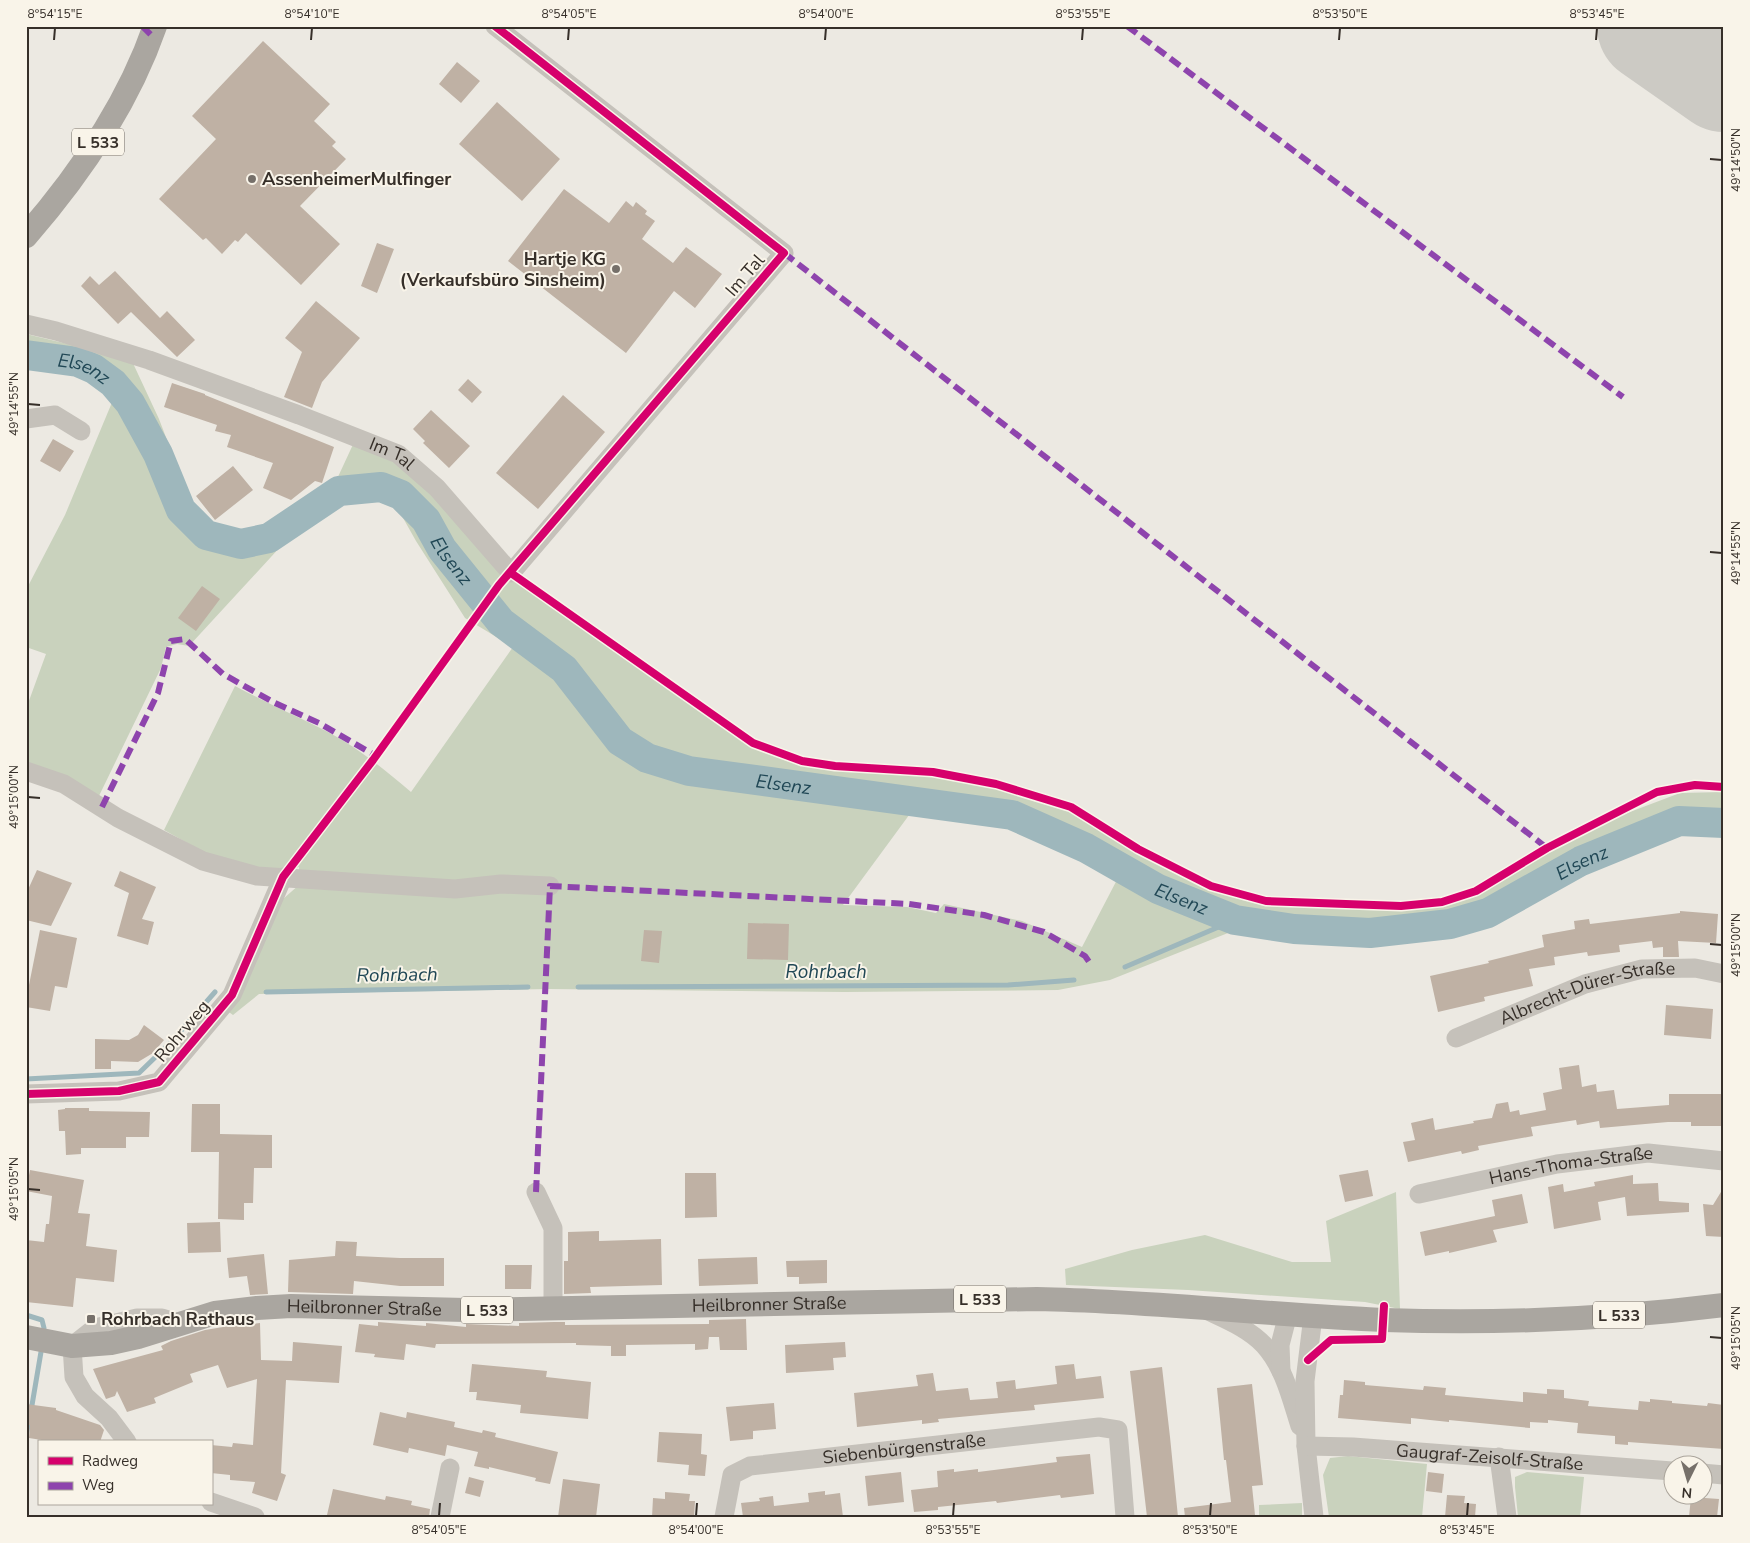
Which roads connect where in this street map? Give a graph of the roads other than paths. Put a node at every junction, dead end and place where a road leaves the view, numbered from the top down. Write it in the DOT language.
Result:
graph roads {
  1 [pos="155,26"];
  2 [pos="495,26"];
  3 [pos="26,236"];
  4 [pos="26,324"];
  5 [pos="26,419"];
  6 [pos="81,431"];
  7 [pos="26,771"];
  8 [pos="283,878"];
  9 [pos="550,886"];
  10 [pos="1724,974"];
  11 [pos="1456,1038"];
  12 [pos="26,1094"];
  13 [pos="1724,1162"];
  14 [pos="536,1192"];
  15 [pos="1419,1194"];
  16 [pos="1724,1305"];
  17 [pos="1203,1308"];
  18 [pos="553,1309"];
  19 [pos="1288,1314"];
  20 [pos="1313,1316"];
  21 [pos="45,1341"];
  22 [pos="1281,1371"];
  23 [pos="125,1440"];
  24 [pos="1306,1446"];
  25 [pos="1499,1458"];
  26 [pos="450,1468"];
  27 [pos="1662,1470"];
  28 [pos="212,1502"];
  29 [pos="255,1517"];
  30 [pos="440,1517"];
  31 [pos="724,1517"];
  32 [pos="1125,1517"];
  33 [pos="1314,1517"];
  34 [pos="1507,1517"];
  1 -- 3 [label="main road, L 533"];
  2 -- 4 [label="street, Im Tal"];
  5 -- 6 [label="street"];
  7 -- 8 [label="street"];
  8 -- 9 [label="street"];
  8 -- 12 [label="street, Rohrweg"];
  10 -- 11 [label="street, Albrecht-Dürer-Straße"];
  13 -- 15 [label="street, Hans-Thoma-Straße"];
  14 -- 18 [label="street"];
  16 -- 20 [label="main road, L 533"];
  17 -- 18 [label="main road, Heilbronner Straße / L 533"];
  17 -- 19 [label="main road, L 533"];
  17 -- 22 [label="street"];
  18 -- 21 [label="main road, Heilbronner Straße / L 533"];
  19 -- 20 [label="main road, L 533"];
  19 -- 22 [label="street"];
  20 -- 24 [label="street"];
  21 -- 23 [label="street"];
  22 -- 24 [label="street"];
  24 -- 25 [label="street, Gaugraf-Zeisolf-Straße"];
  24 -- 33 [label="street"];
  25 -- 27 [label="street, Gaugraf-Zeisolf-Straße"];
  25 -- 34 [label="street"];
  26 -- 30 [label="street"];
  28 -- 29 [label="street"];
  31 -- 32 [label="street, Siebenbürgenstraße"];
}
